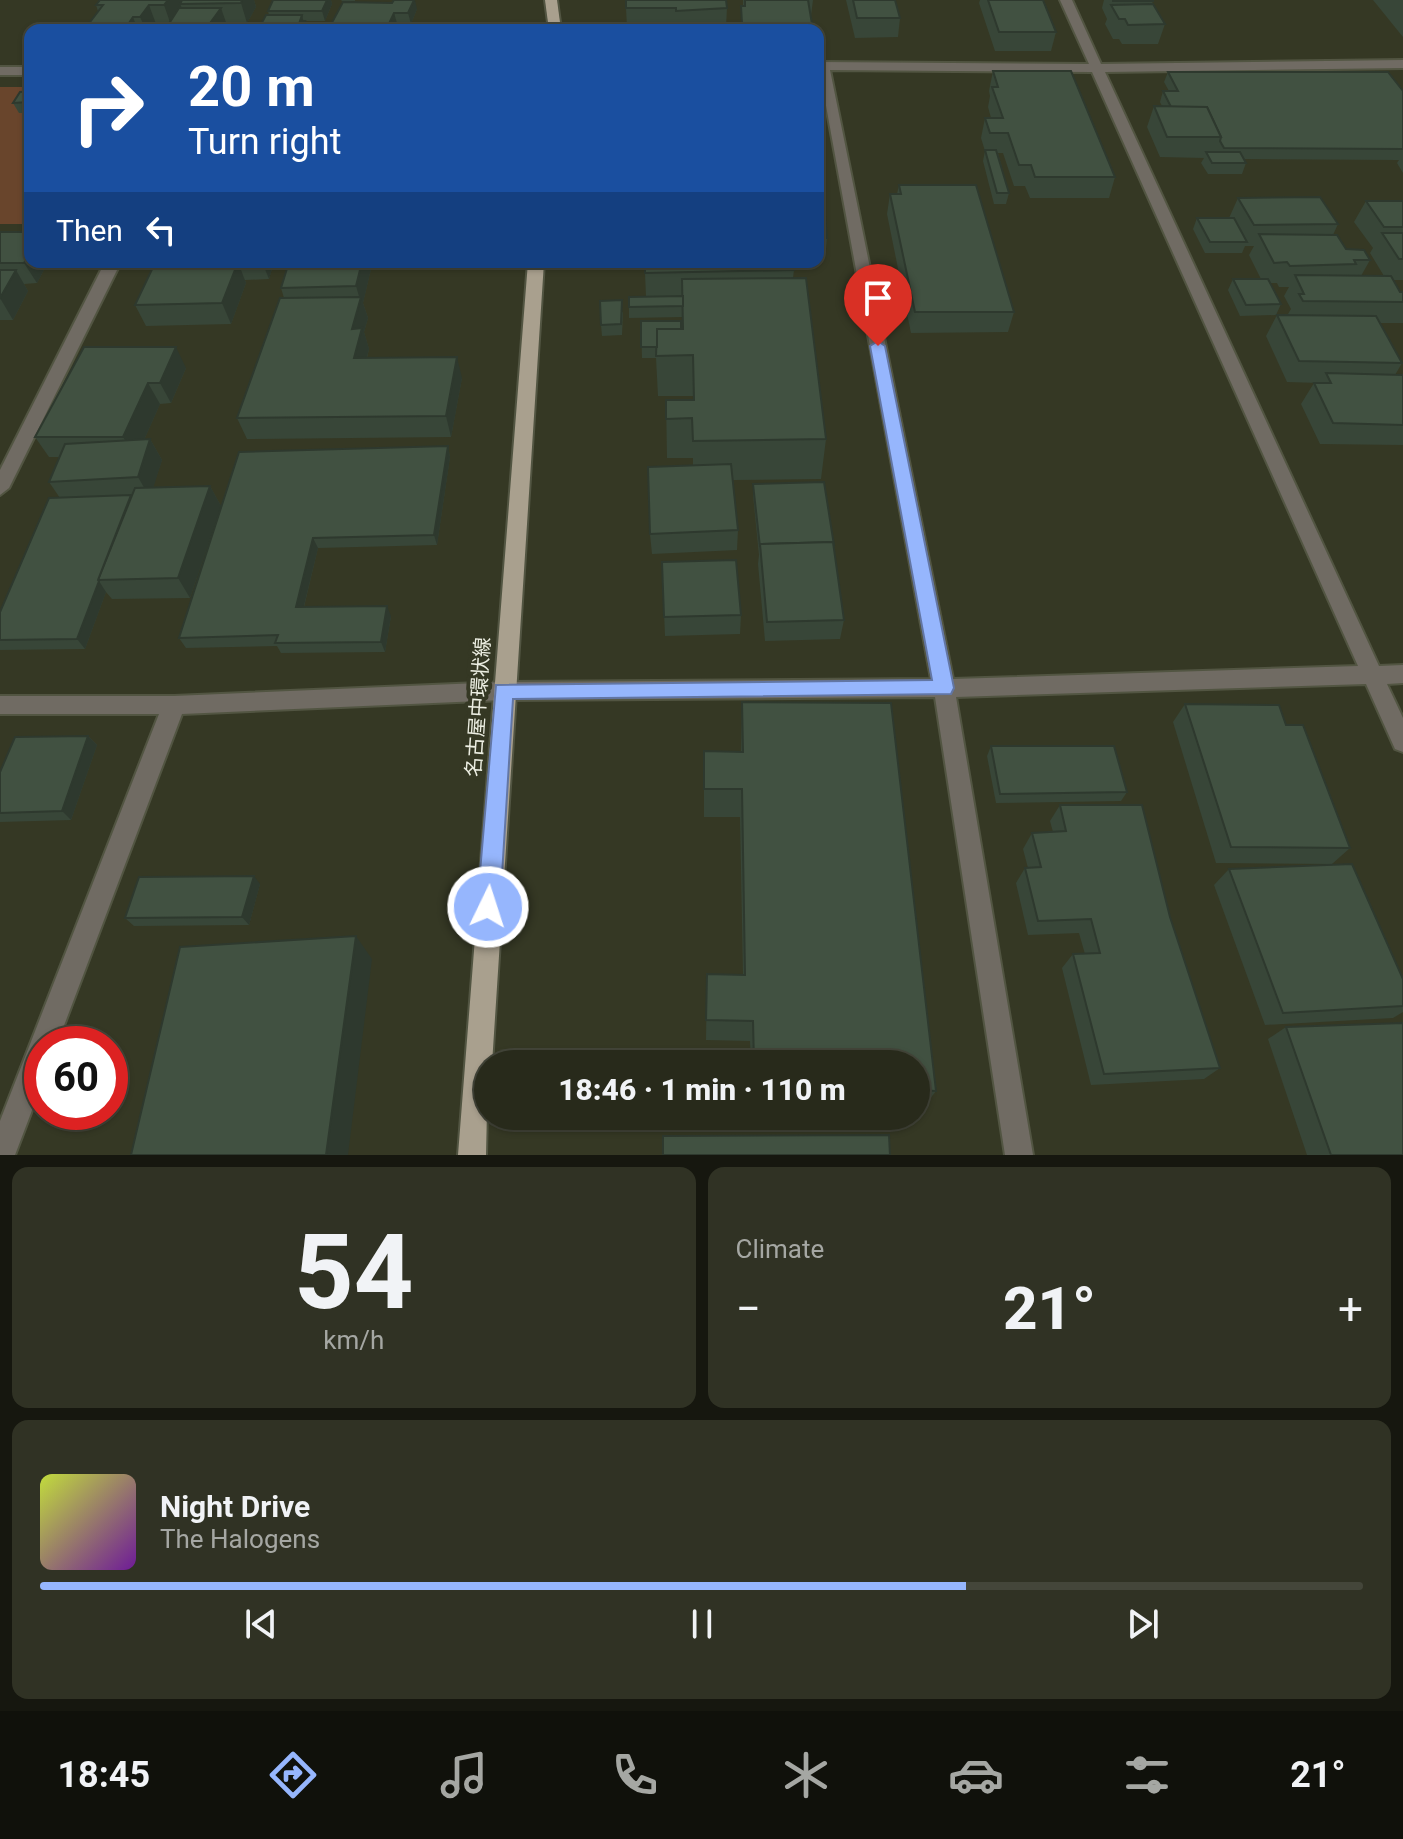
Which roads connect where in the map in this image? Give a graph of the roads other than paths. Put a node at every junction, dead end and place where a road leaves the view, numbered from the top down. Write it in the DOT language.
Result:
graph roads {
  1 [pos="551,0"];
  2 [pos="1066,0"];
  3 [pos="554,24"];
  4 [pos="1402,65"];
  5 [pos="824,66"];
  6 [pos="1097,68"];
  7 [pos="0,71"];
  8 [pos="24,71"];
  9 [pos="824,81"];
  10 [pos="110,268"];
  11 [pos="536,268"];
  12 [pos="0,488"];
  13 [pos="1371,674"];
  14 [pos="1403,674"];
  15 [pos="944,688"];
  16 [pos="503,691"];
  17 [pos="0,705"];
  18 [pos="174,705"];
  19 [pos="1403,742"];
  20 [pos="51,1026"];
  21 [pos="24,1095"];
  22 [pos="1,1155"];
  23 [pos="472,1155"];
  24 [pos="1019,1155"];
  1 -- 3 [label="main road"];
  2 -- 6 [label="street"];
  4 -- 6 [label="street"];
  5 -- 6 [label="street"];
  6 -- 13 [label="street"];
  7 -- 8 [label="street"];
  9 -- 15 [label="street"];
  10 -- 12 [label="street"];
  11 -- 16 [label="main road, 名古屋中環状線"];
  13 -- 14 [label="street"];
  13 -- 15 [label="street"];
  13 -- 19 [label="street"];
  15 -- 16 [label="street"];
  15 -- 24 [label="street"];
  16 -- 18 [label="street"];
  16 -- 23 [label="main road, 名古屋中環状線"];
  17 -- 18 [label="street"];
  18 -- 20 [label="street"];
  21 -- 22 [label="street"];
}
